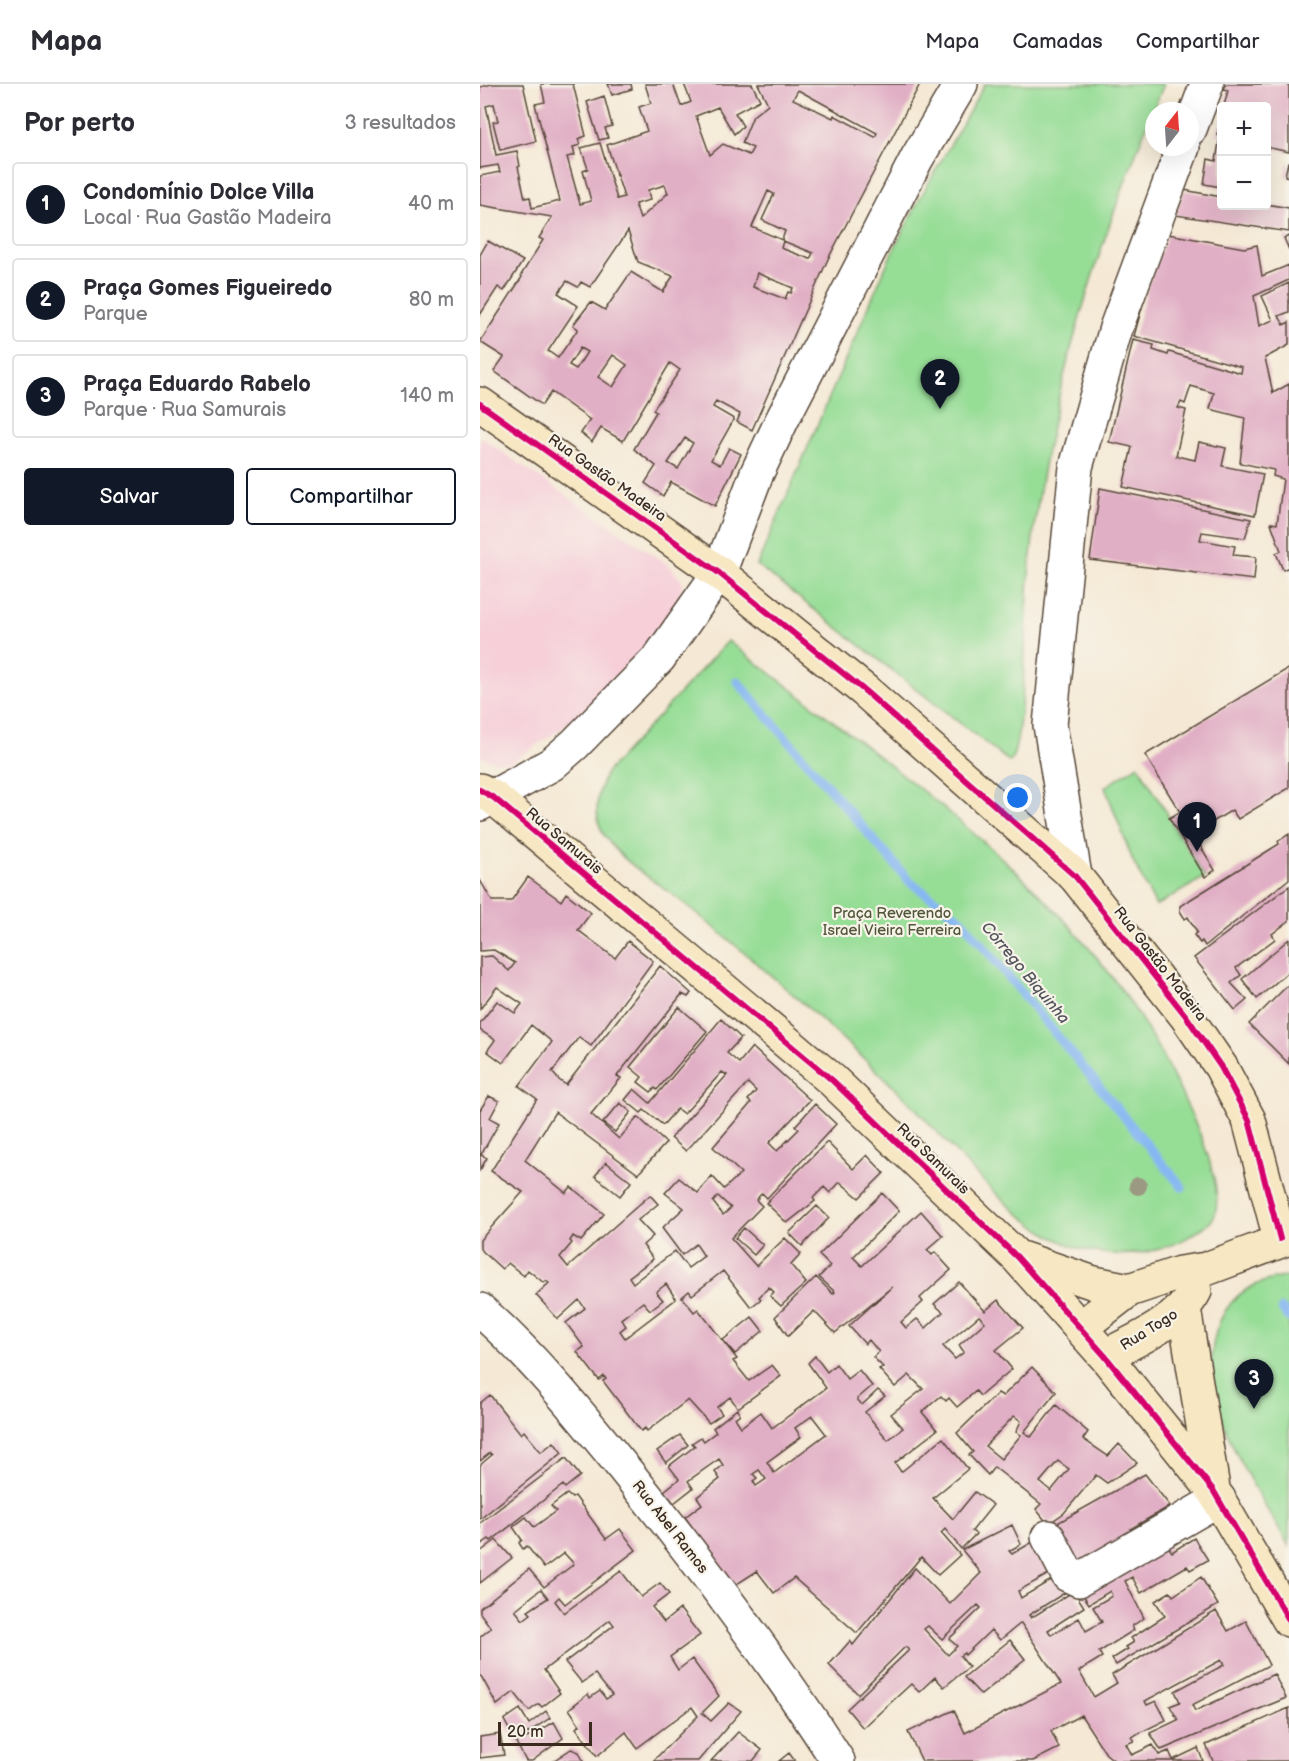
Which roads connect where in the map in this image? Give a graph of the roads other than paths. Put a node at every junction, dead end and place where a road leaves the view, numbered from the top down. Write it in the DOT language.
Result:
graph roads {
  1 [pos="961,84"];
  2 [pos="1207,84"];
  3 [pos="1199,105"];
  4 [pos="1181,156"];
  5 [pos="480,404"];
  6 [pos="719,573"];
  7 [pos="485,797"];
  8 [pos="1075,876"];
  9 [pos="1285,1238"];
  10 [pos="1017,1257"];
  11 [pos="1206,1269"];
  12 [pos="1129,1290"];
  13 [pos="1184,1308"];
  14 [pos="480,1310"];
  15 [pos="1080,1328"];
  16 [pos="1105,1356"];
  17 [pos="1216,1495"];
  18 [pos="1048,1537"];
  19 [pos="1289,1620"];
  20 [pos="838,1761"];
  1 -- 6 [label="street"];
  2 -- 3 [label="street"];
  4 -- 8 [label="street"];
  5 -- 6 [label="street, Rua Gastão Madeira"];
  6 -- 7 [label="street"];
  6 -- 8 [label="street, Rua Gastão Madeira"];
  7 -- 10 [label="street, Rua Samurais"];
  8 -- 9 [label="street, Rua Gastão Madeira"];
  9 -- 11 [label="street"];
  10 -- 12 [label="street"];
  10 -- 15 [label="street, Rua Samurais"];
  11 -- 12 [label="street"];
  11 -- 13 [label="street, Rua Togo"];
  12 -- 15 [label="street"];
  13 -- 16 [label="street, Rua Togo"];
  13 -- 17 [label="street"];
  14 -- 20 [label="street, Rua Abel Ramos"];
  15 -- 16 [label="street, Rua Samurais"];
  16 -- 17 [label="street, Rua Samurais"];
  17 -- 18 [label="street"];
  17 -- 19 [label="street, Rua Samurais"];
}
